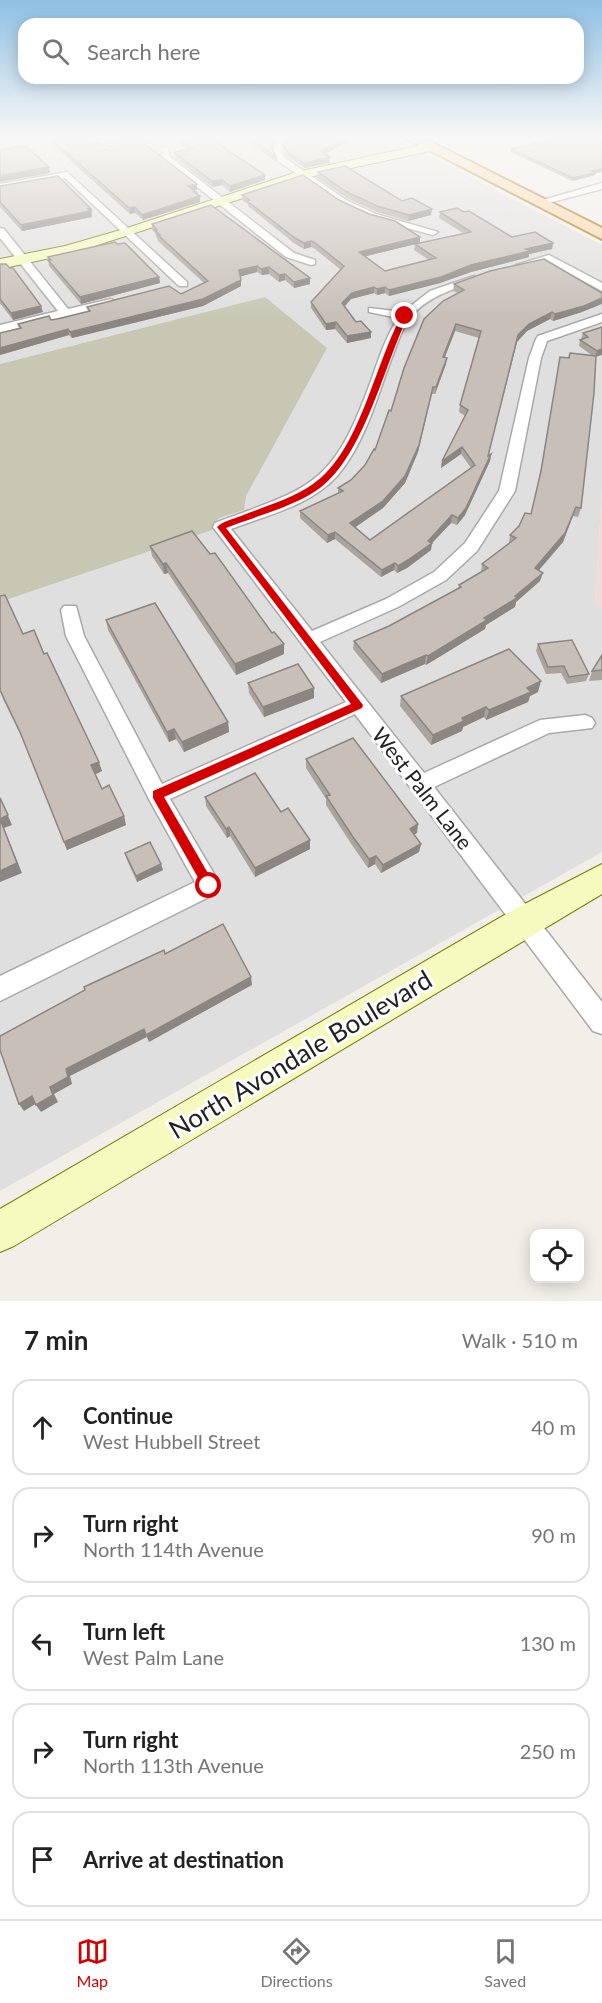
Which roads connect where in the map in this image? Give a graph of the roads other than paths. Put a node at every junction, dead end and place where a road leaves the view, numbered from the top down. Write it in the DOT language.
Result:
graph roads {
  1 [pos="92,198"];
  2 [pos="218,198"];
  3 [pos="232,198"];
  4 [pos="336,198"];
  5 [pos="532,198"];
  6 [pos="557,198"];
  7 [pos="222,201"];
  8 [pos="540,202"];
  9 [pos="0,231"];
  10 [pos="129,232"];
  11 [pos="434,232"];
  12 [pos="602,234"];
  13 [pos="22,260"];
  14 [pos="311,262"];
  15 [pos="0,264"];
  16 [pos="506,269"];
  17 [pos="602,274"];
  18 [pos="487,275"];
  19 [pos="586,278"];
  20 [pos="178,285"];
  21 [pos="602,288"];
  22 [pos="118,300"];
  23 [pos="373,310"];
  24 [pos="65,313"];
  25 [pos="405,316"];
  26 [pos="602,318"];
  27 [pos="0,329"];
  28 [pos="70,610"];
  29 [pos="308,640"];
  30 [pos="358,705"];
  31 [pos="585,723"];
  32 [pos="420,784"];
  33 [pos="157,795"];
  34 [pos="602,879"];
  35 [pos="525,921"];
  36 [pos="0,989"];
  37 [pos="602,1022"];
  38 [pos="0,1232"];
  1 -- 10 [label="street"];
  2 -- 7 [label="street"];
  3 -- 7 [label="street"];
  4 -- 11 [label="street"];
  5 -- 8 [label="main road"];
  6 -- 8 [label="street"];
  7 -- 10 [label="street"];
  7 -- 14 [label="street"];
  8 -- 12 [label="main road"];
  9 -- 13 [label="street"];
  10 -- 13 [label="street"];
  10 -- 20 [label="street"];
  13 -- 15 [label="street"];
  13 -- 24 [label="street"];
  16 -- 19 [label="street"];
  17 -- 19 [label="street"];
  18 -- 25 [label="street"];
  19 -- 21 [label="street"];
  22 -- 24 [label="street"];
  23 -- 25 [label="street"];
  24 -- 27 [label="street"];
  25 -- 29 [label="street, West Palm Lane"];
  26 -- 29 [label="street"];
  28 -- 33 [label="street"];
  29 -- 30 [label="street, West Palm Lane"];
  30 -- 32 [label="street, West Palm Lane"];
  30 -- 33 [label="street"];
  31 -- 32 [label="street"];
  32 -- 35 [label="street, West Palm Lane"];
  33 -- 36 [label="street"];
  34 -- 35 [label="street, North Avondale Boulevard"];
  35 -- 37 [label="street, West Palm Lane"];
  35 -- 38 [label="street, North Avondale Boulevard"];
}
